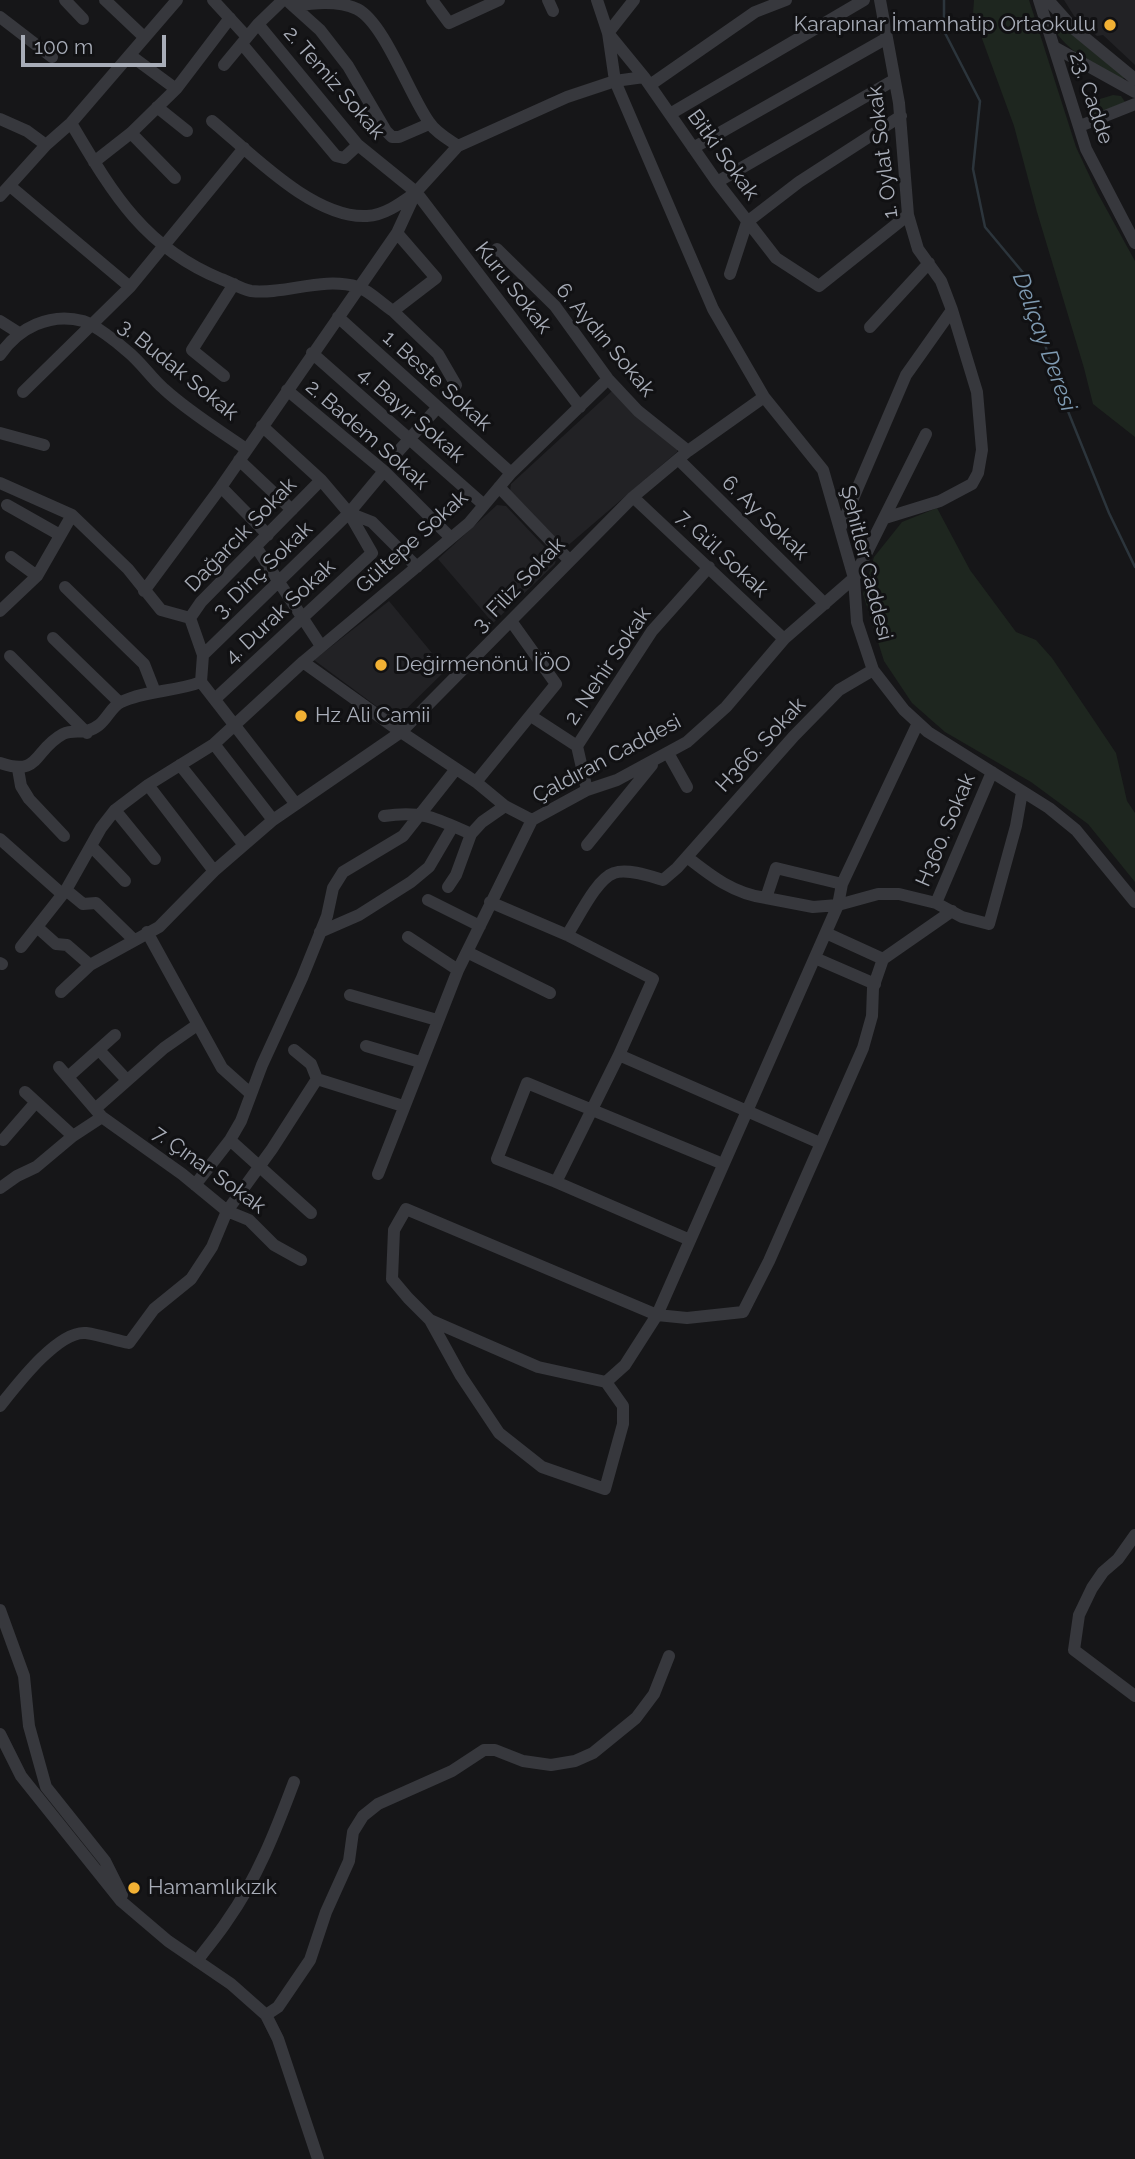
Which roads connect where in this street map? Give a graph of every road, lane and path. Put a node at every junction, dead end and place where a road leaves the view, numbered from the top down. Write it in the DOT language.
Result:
graph roads {
  1 [pos="65,0"];
  2 [pos="105,0"];
  3 [pos="177,0"];
  4 [pos="213,0"];
  5 [pos="432,0"];
  6 [pos="499,0"];
  7 [pos="597,0"];
  8 [pos="634,0"];
  9 [pos="786,0"];
  10 [pos="864,0"];
  11 [pos="880,0"];
  12 [pos="1039,0"];
  13 [pos="1048,0"];
  14 [pos="288,2"];
  15 [pos="0,17"];
  16 [pos="230,18"];
  17 [pos="83,19"];
  18 [pos="258,24"];
  19 [pos="608,33"];
  20 [pos="144,37"];
  21 [pos="887,38"];
  22 [pos="244,41"];
  23 [pos="1054,47"];
  24 [pos="130,55"];
  25 [pos="52,57"];
  26 [pos="224,65"];
  27 [pos="1135,79"];
  28 [pos="894,80"];
  29 [pos="615,81"];
  30 [pos="647,81"];
  31 [pos="176,89"];
  32 [pos="1135,92"];
  33 [pos="1135,104"];
  34 [pos="157,107"];
  35 [pos="670,114"];
  36 [pos="901,116"];
  37 [pos="0,118"];
  38 [pos="212,121"];
  39 [pos="71,123"];
  40 [pos="429,124"];
  41 [pos="1080,127"];
  42 [pos="187,131"];
  43 [pos="131,133"];
  44 [pos="46,145"];
  45 [pos="358,145"];
  46 [pos="458,146"];
  47 [pos="244,148"];
  48 [pos="693,148"];
  49 [pos="94,162"];
  50 [pos="175,178"];
  51 [pos="717,182"];
  52 [pos="10,186"];
  53 [pos="416,192"];
  54 [pos="0,196"];
  55 [pos="908,215"];
  56 [pos="747,222"];
  57 [pos="1131,226"];
  58 [pos="397,233"];
  59 [pos="1135,243"];
  60 [pos="163,248"];
  61 [pos="497,249"];
  62 [pos="929,263"];
  63 [pos="730,274"];
  64 [pos="234,284"];
  65 [pos="130,287"];
  66 [pos="359,287"];
  67 [pos="952,310"];
  68 [pos="393,312"];
  69 [pos="338,317"];
  70 [pos="0,321"];
  71 [pos="88,324"];
  72 [pos="870,327"];
  73 [pos="19,333"];
  74 [pos="312,354"];
  75 [pos="0,355"];
  76 [pos="225,376"];
  77 [pos="608,379"];
  78 [pos="456,385"];
  79 [pos="287,390"];
  80 [pos="23,392"];
  81 [pos="764,397"];
  82 [pos="438,407"];
  83 [pos="580,407"];
  84 [pos="262,426"];
  85 [pos="0,433"];
  86 [pos="926,434"];
  87 [pos="409,439"];
  88 [pos="44,445"];
  89 [pos="243,454"];
  90 [pos="395,455"];
  91 [pos="683,456"];
  92 [pos="384,471"];
  93 [pos="510,473"];
  94 [pos="321,480"];
  95 [pos="0,483"];
  96 [pos="499,487"];
  97 [pos="221,488"];
  98 [pos="633,497"];
  99 [pos="7,505"];
  100 [pos="484,505"];
  101 [pos="292,510"];
  102 [pos="349,513"];
  103 [pos="72,515"];
  104 [pos="886,519"];
  105 [pos="840,529"];
  106 [pos="60,535"];
  107 [pos="268,535"];
  108 [pos="451,538"];
  109 [pos="256,547"];
  110 [pos="11,558"];
  111 [pos="569,560"];
  112 [pos="417,567"];
  113 [pos="709,567"];
  114 [pos="37,576"];
  115 [pos="854,578"];
  116 [pos="277,582"];
  117 [pos="65,587"];
  118 [pos="144,591"];
  119 [pos="825,604"];
  120 [pos="0,611"];
  121 [pos="301,617"];
  122 [pos="190,618"];
  123 [pos="511,621"];
  124 [pos="53,638"];
  125 [pos="785,639"];
  126 [pos="321,646"];
  127 [pos="204,655"];
  128 [pos="10,656"];
  129 [pos="303,662"];
  130 [pos="873,670"];
  131 [pos="201,682"];
  132 [pos="155,692"];
  133 [pos="215,699"];
  134 [pos="119,702"];
  135 [pos="531,716"];
  136 [pos="918,723"];
  137 [pos="234,726"];
  138 [pos="401,732"];
  139 [pos="87,733"];
  140 [pos="214,744"];
  141 [pos="577,746"];
  142 [pos="662,756"];
  143 [pos="0,763"];
  144 [pos="180,765"];
  145 [pos="18,769"];
  146 [pos="456,769"];
  147 [pos="992,772"];
  148 [pos="475,782"];
  149 [pos="148,785"];
  150 [pos="687,787"];
  151 [pos="587,790"];
  152 [pos="1022,792"];
  153 [pos="295,803"];
  154 [pos="505,806"];
  155 [pos="116,810"];
  156 [pos="421,815"];
  157 [pos="384,816"];
  158 [pos="273,820"];
  159 [pos="532,820"];
  160 [pos="453,826"];
  161 [pos="471,834"];
  162 [pos="64,836"];
  163 [pos="0,839"];
  164 [pos="244,845"];
  165 [pos="587,845"];
  166 [pos="92,847"];
  167 [pos="687,857"];
  168 [pos="155,859"];
  169 [pos="214,871"];
  170 [pos="125,881"];
  171 [pos="842,884"];
  172 [pos="448,887"];
  173 [pos="64,892"];
  174 [pos="766,898"];
  175 [pos="428,900"];
  176 [pos="490,902"];
  177 [pos="1135,902"];
  178 [pos="936,903"];
  179 [pos="838,905"];
  180 [pos="952,911"];
  181 [pos="480,926"];
  182 [pos="37,927"];
  183 [pos="147,932"];
  184 [pos="320,932"];
  185 [pos="826,933"];
  186 [pos="567,935"];
  187 [pos="408,937"];
  188 [pos="133,939"];
  189 [pos="21,947"];
  190 [pos="467,952"];
  191 [pos="815,958"];
  192 [pos="883,959"];
  193 [pos="90,965"];
  194 [pos="458,970"];
  195 [pos="875,984"];
  196 [pos="61,992"];
  197 [pos="550,993"];
  198 [pos="350,995"];
  199 [pos="437,1020"];
  200 [pos="197,1025"];
  201 [pos="116,1035"];
  202 [pos="366,1046"];
  203 [pos="99,1050"];
  204 [pos="294,1050"];
  205 [pos="620,1055"];
  206 [pos="420,1062"];
  207 [pos="317,1079"];
  208 [pos="127,1080"];
  209 [pos="25,1092"];
  210 [pos="251,1094"];
  211 [pos="36,1102"];
  212 [pos="403,1106"];
  213 [pos="593,1109"];
  214 [pos="746,1112"];
  215 [pos="99,1113"];
  216 [pos="73,1136"];
  217 [pos="3,1140"];
  218 [pos="230,1140"];
  219 [pos="820,1143"];
  220 [pos="723,1164"];
  221 [pos="259,1166"];
  222 [pos="378,1174"];
  223 [pos="556,1182"];
  224 [pos="195,1185"];
  225 [pos="0,1188"];
  226 [pos="227,1211"];
  227 [pos="311,1213"];
  228 [pos="690,1240"];
  229 [pos="301,1260"];
  230 [pos="657,1315"];
  231 [pos="430,1320"];
  232 [pos="606,1382"];
  233 [pos="0,1406"];
  234 [pos="1135,1535"];
  235 [pos="0,1610"];
  236 [pos="669,1656"];
  237 [pos="1135,1696"];
  238 [pos="0,1734"];
  239 [pos="294,1782"];
  240 [pos="128,1908"];
  241 [pos="197,1961"];
  242 [pos="266,2015"];
  243 [pos="318,2159"];
  1 -- 17 [label="street"];
  2 -- 20 [label="street"];
  3 -- 20 [label="street"];
  4 -- 16 [label="street"];
  5 -- 6 [label="street"];
  7 -- 19 [label="street, Şehitler Caddesi"];
  8 -- 19 [label="street"];
  9 -- 30 [label="street"];
  10 -- 35 [label="street"];
  11 -- 21 [label="street, 1. Oylat Sokak"];
  12 -- 23 [label="street, 23. Cadde"];
  13 -- 27 [label="street"];
  14 -- 18 [label="street"];
  14 -- 40 [label="street"];
  14 -- 40 [label="street"];
  15 -- 25 [label="street"];
  16 -- 22 [label="street"];
  16 -- 31 [label="street"];
  18 -- 22 [label="street"];
  18 -- 45 [label="street, 2. Temiz Sokak"];
  19 -- 29 [label="street, Şehitler Caddesi"];
  19 -- 30 [label="street, Bitki Sokak"];
  20 -- 24 [label="street"];
  21 -- 28 [label="street, 1. Oylat Sokak"];
  21 -- 48 [label="street"];
  22 -- 26 [label="street"];
  22 -- 45 [label="street"];
  23 -- 32 [label="street"];
  23 -- 41 [label="street, 23. Cadde"];
  24 -- 31 [label="street"];
  24 -- 39 [label="street"];
  28 -- 36 [label="street, 1. Oylat Sokak"];
  28 -- 51 [label="street"];
  29 -- 30 [label="street"];
  29 -- 46 [label="street"];
  29 -- 81 [label="street, Şehitler Caddesi"];
  30 -- 35 [label="street, Bitki Sokak"];
  31 -- 34 [label="street"];
  33 -- 41 [label="street"];
  34 -- 42 [label="street"];
  34 -- 43 [label="street"];
  35 -- 48 [label="street, Bitki Sokak"];
  36 -- 55 [label="street, 1. Oylat Sokak"];
  36 -- 56 [label="street"];
  37 -- 44 [label="street"];
  38 -- 47 [label="street"];
  39 -- 44 [label="street"];
  39 -- 49 [label="street"];
  40 -- 46 [label="street"];
  41 -- 57 [label="street, 23. Cadde"];
  43 -- 49 [label="street"];
  43 -- 50 [label="street"];
  44 -- 52 [label="street"];
  45 -- 53 [label="street, 2. Temiz Sokak"];
  46 -- 53 [label="street"];
  47 -- 53 [label="street"];
  47 -- 60 [label="street"];
  48 -- 51 [label="street, Bitki Sokak"];
  49 -- 60 [label="street"];
  51 -- 56 [label="street, Bitki Sokak"];
  52 -- 54 [label="street"];
  52 -- 65 [label="street"];
  53 -- 58 [label="street"];
  53 -- 83 [label="street, Kuru Sokak"];
  55 -- 56 [label="street, Bitki Sokak"];
  55 -- 62 [label="street, 1. Oylat Sokak"];
  56 -- 63 [label="street"];
  57 -- 59 [label="street, 23. Cadde"];
  58 -- 66 [label="street"];
  58 -- 68 [label="street"];
  60 -- 64 [label="street"];
  60 -- 65 [label="street"];
  61 -- 77 [label="street, 6. Aydın Sokak"];
  62 -- 67 [label="street, 1. Oylat Sokak"];
  62 -- 72 [label="street"];
  64 -- 66 [label="street"];
  64 -- 76 [label="street"];
  65 -- 71 [label="street"];
  66 -- 68 [label="street"];
  66 -- 69 [label="street"];
  67 -- 104 [label="street, 1. Oylat Sokak"];
  67 -- 105 [label="street"];
  68 -- 78 [label="street"];
  69 -- 74 [label="street"];
  69 -- 82 [label="street, 1. Beste Sokak"];
  70 -- 73 [label="street"];
  71 -- 73 [label="street"];
  71 -- 80 [label="street"];
  71 -- 89 [label="street, 3. Budak Sokak"];
  73 -- 75 [label="street"];
  74 -- 79 [label="street"];
  74 -- 87 [label="street, 4. Bayır Sokak"];
  77 -- 83 [label="street, Gültepe Sokak"];
  77 -- 91 [label="street, 6. Aydın Sokak"];
  79 -- 84 [label="street"];
  79 -- 92 [label="street, 2. Badem Sokak"];
  81 -- 91 [label="street, 3. Filiz Sokak"];
  81 -- 105 [label="street, Şehitler Caddesi"];
  82 -- 87 [label="street"];
  82 -- 93 [label="street, 1. Beste Sokak"];
  83 -- 93 [label="street, Gültepe Sokak"];
  84 -- 89 [label="street"];
  84 -- 94 [label="street"];
  85 -- 88 [label="street"];
  86 -- 104 [label="street"];
  87 -- 90 [label="street"];
  87 -- 100 [label="street, 4. Bayır Sokak"];
  89 -- 97 [label="street"];
  89 -- 101 [label="street, 3. Budak Sokak"];
  91 -- 98 [label="street, 3. Filiz Sokak"];
  91 -- 119 [label="street, 6. Ay Sokak"];
  92 -- 102 [label="street, 3. Dinç Sokak"];
  92 -- 108 [label="street, 2. Badem Sokak"];
  93 -- 96 [label="street, Gültepe Sokak"];
  94 -- 101 [label="street, Dağarcık Sokak"];
  94 -- 102 [label="street"];
  95 -- 103 [label="street"];
  96 -- 100 [label="street, Gültepe Sokak"];
  96 -- 111 [label="street"];
  97 -- 107 [label="street"];
  97 -- 118 [label="street"];
  98 -- 111 [label="street, 3. Filiz Sokak"];
  98 -- 113 [label="street, 7. Gül Sokak"];
  99 -- 106 [label="street"];
  100 -- 108 [label="street, Gültepe Sokak"];
  101 -- 107 [label="street, Dağarcık Sokak"];
  102 -- 112 [label="street"];
  102 -- 116 [label="street, 3. Dinç Sokak"];
  102 -- 121 [label="street, 4. Durak Sokak"];
  103 -- 106 [label="street"];
  103 -- 118 [label="street"];
  104 -- 115 [label="street"];
  105 -- 115 [label="street, Şehitler Caddesi"];
  106 -- 114 [label="street"];
  107 -- 109 [label="street, Dağarcık Sokak"];
  108 -- 112 [label="street, Gültepe Sokak"];
  109 -- 116 [label="street"];
  109 -- 122 [label="street, Dağarcık Sokak"];
  110 -- 114 [label="street"];
  111 -- 123 [label="street, 3. Filiz Sokak"];
  112 -- 126 [label="street, Gültepe Sokak"];
  113 -- 125 [label="street, 7. Gül Sokak"];
  113 -- 141 [label="street, 2. Nehir Sokak"];
  114 -- 120 [label="street"];
  115 -- 119 [label="street, Çaldıran Caddesi"];
  115 -- 130 [label="street, Şehitler Caddesi"];
  116 -- 121 [label="street"];
  116 -- 127 [label="street, 3. Dinç Sokak"];
  117 -- 132 [label="street"];
  118 -- 122 [label="street"];
  119 -- 125 [label="street, Çaldıran Caddesi"];
  121 -- 126 [label="street"];
  121 -- 133 [label="street, 4. Durak Sokak"];
  122 -- 127 [label="street"];
  123 -- 135 [label="street"];
  123 -- 138 [label="street, 3. Filiz Sokak"];
  124 -- 134 [label="street"];
  125 -- 142 [label="street, Çaldıran Caddesi"];
  126 -- 129 [label="street, Gültepe Sokak"];
  127 -- 131 [label="street"];
  128 -- 139 [label="street"];
  129 -- 137 [label="street, Gültepe Sokak"];
  129 -- 138 [label="street"];
  130 -- 136 [label="street, Şehitler Caddesi"];
  130 -- 167 [label="street, H366. Sokak"];
  131 -- 132 [label="street"];
  131 -- 133 [label="street"];
  132 -- 134 [label="street"];
  133 -- 137 [label="street"];
  134 -- 139 [label="street"];
  135 -- 141 [label="street, 2. Nehir Sokak"];
  135 -- 148 [label="street"];
  136 -- 147 [label="street, Şehitler Caddesi"];
  136 -- 171 [label="street"];
  137 -- 140 [label="street, Gültepe Sokak"];
  137 -- 153 [label="street"];
  138 -- 146 [label="street"];
  138 -- 153 [label="street, 3. Filiz Sokak"];
  139 -- 145 [label="street"];
  140 -- 144 [label="street, Gültepe Sokak"];
  140 -- 158 [label="street"];
  141 -- 151 [label="street"];
  142 -- 150 [label="street"];
  142 -- 151 [label="street, Çaldıran Caddesi"];
  142 -- 165 [label="street"];
  143 -- 145 [label="street"];
  144 -- 149 [label="street, Gültepe Sokak"];
  144 -- 164 [label="street"];
  145 -- 162 [label="street"];
  146 -- 148 [label="street"];
  146 -- 156 [label="street"];
  147 -- 152 [label="street, Şehitler Caddesi"];
  147 -- 178 [label="street, H360. Sokak"];
  148 -- 154 [label="street"];
  149 -- 155 [label="street, Gültepe Sokak"];
  149 -- 169 [label="street"];
  151 -- 159 [label="street, Çaldıran Caddesi"];
  152 -- 177 [label="street, Şehitler Caddesi"];
  152 -- 180 [label="street"];
  153 -- 158 [label="street, 3. Filiz Sokak"];
  154 -- 159 [label="street"];
  154 -- 161 [label="street"];
  155 -- 166 [label="street, Gültepe Sokak"];
  155 -- 168 [label="street"];
  156 -- 157 [label="street"];
  156 -- 160 [label="street"];
  156 -- 184 [label="street"];
  158 -- 164 [label="street, 3. Filiz Sokak"];
  159 -- 176 [label="street, Çaldıran Caddesi"];
  160 -- 161 [label="street"];
  160 -- 184 [label="street"];
  161 -- 172 [label="street"];
  163 -- 173 [label="street"];
  164 -- 169 [label="street, 3. Filiz Sokak"];
  166 -- 170 [label="street"];
  166 -- 173 [label="street, Gültepe Sokak"];
  167 -- 174 [label="street"];
  167 -- 186 [label="street, H366. Sokak"];
  169 -- 183 [label="street, 3. Filiz Sokak"];
  171 -- 174 [label="street"];
  171 -- 179 [label="street"];
  173 -- 182 [label="street, Gültepe Sokak"];
  173 -- 188 [label="street"];
  174 -- 179 [label="street"];
  175 -- 181 [label="street"];
  176 -- 181 [label="street, Çaldıran Caddesi"];
  176 -- 186 [label="street"];
  178 -- 179 [label="street"];
  178 -- 180 [label="street"];
  179 -- 185 [label="street"];
  180 -- 192 [label="street"];
  181 -- 190 [label="street, Çaldıran Caddesi"];
  182 -- 189 [label="street, Gültepe Sokak"];
  182 -- 193 [label="street"];
  183 -- 188 [label="street, 3. Filiz Sokak"];
  183 -- 200 [label="street"];
  184 -- 210 [label="street"];
  185 -- 191 [label="street"];
  185 -- 192 [label="street"];
  186 -- 205 [label="street"];
  187 -- 194 [label="street"];
  188 -- 193 [label="street, 3. Filiz Sokak"];
  190 -- 194 [label="street, Çaldıran Caddesi"];
  190 -- 197 [label="street"];
  191 -- 195 [label="street"];
  191 -- 214 [label="street"];
  192 -- 195 [label="street"];
  193 -- 196 [label="street, 3. Filiz Sokak"];
  194 -- 199 [label="street, Çaldıran Caddesi"];
  195 -- 219 [label="street"];
  198 -- 199 [label="street"];
  199 -- 206 [label="street, Çaldıran Caddesi"];
  200 -- 208 [label="street"];
  200 -- 210 [label="street"];
  201 -- 203 [label="street"];
  202 -- 206 [label="street"];
  203 -- 208 [label="street"];
  203 -- 215 [label="street, 7. Çınar Sokak"];
  204 -- 207 [label="street"];
  205 -- 213 [label="street"];
  205 -- 214 [label="street"];
  206 -- 212 [label="street, Çaldıran Caddesi"];
  207 -- 212 [label="street"];
  207 -- 221 [label="street"];
  208 -- 215 [label="street"];
  209 -- 211 [label="street"];
  210 -- 218 [label="street"];
  211 -- 216 [label="street"];
  211 -- 217 [label="street"];
  212 -- 222 [label="street, Çaldıran Caddesi"];
  213 -- 220 [label="street"];
  213 -- 223 [label="street"];
  213 -- 223 [label="street"];
  214 -- 219 [label="street"];
  214 -- 220 [label="street"];
  215 -- 216 [label="street"];
  215 -- 224 [label="street, 7. Çınar Sokak"];
  216 -- 225 [label="street"];
  218 -- 221 [label="street"];
  218 -- 224 [label="street"];
  219 -- 230 [label="street"];
  220 -- 228 [label="street"];
  221 -- 226 [label="street"];
  221 -- 227 [label="street"];
  223 -- 228 [label="street"];
  224 -- 226 [label="street, 7. Çınar Sokak"];
  226 -- 229 [label="street, 7. Çınar Sokak"];
  226 -- 233 [label="street"];
  228 -- 230 [label="street"];
  230 -- 231 [label="street"];
  230 -- 232 [label="street"];
  231 -- 232 [label="street"];
  231 -- 232 [label="street"];
  234 -- 237 [label="street"];
  235 -- 240 [label="street"];
  236 -- 242 [label="street"];
  238 -- 240 [label="street"];
  239 -- 241 [label="street"];
  240 -- 241 [label="street"];
  241 -- 242 [label="street"];
  242 -- 243 [label="street"];
}
